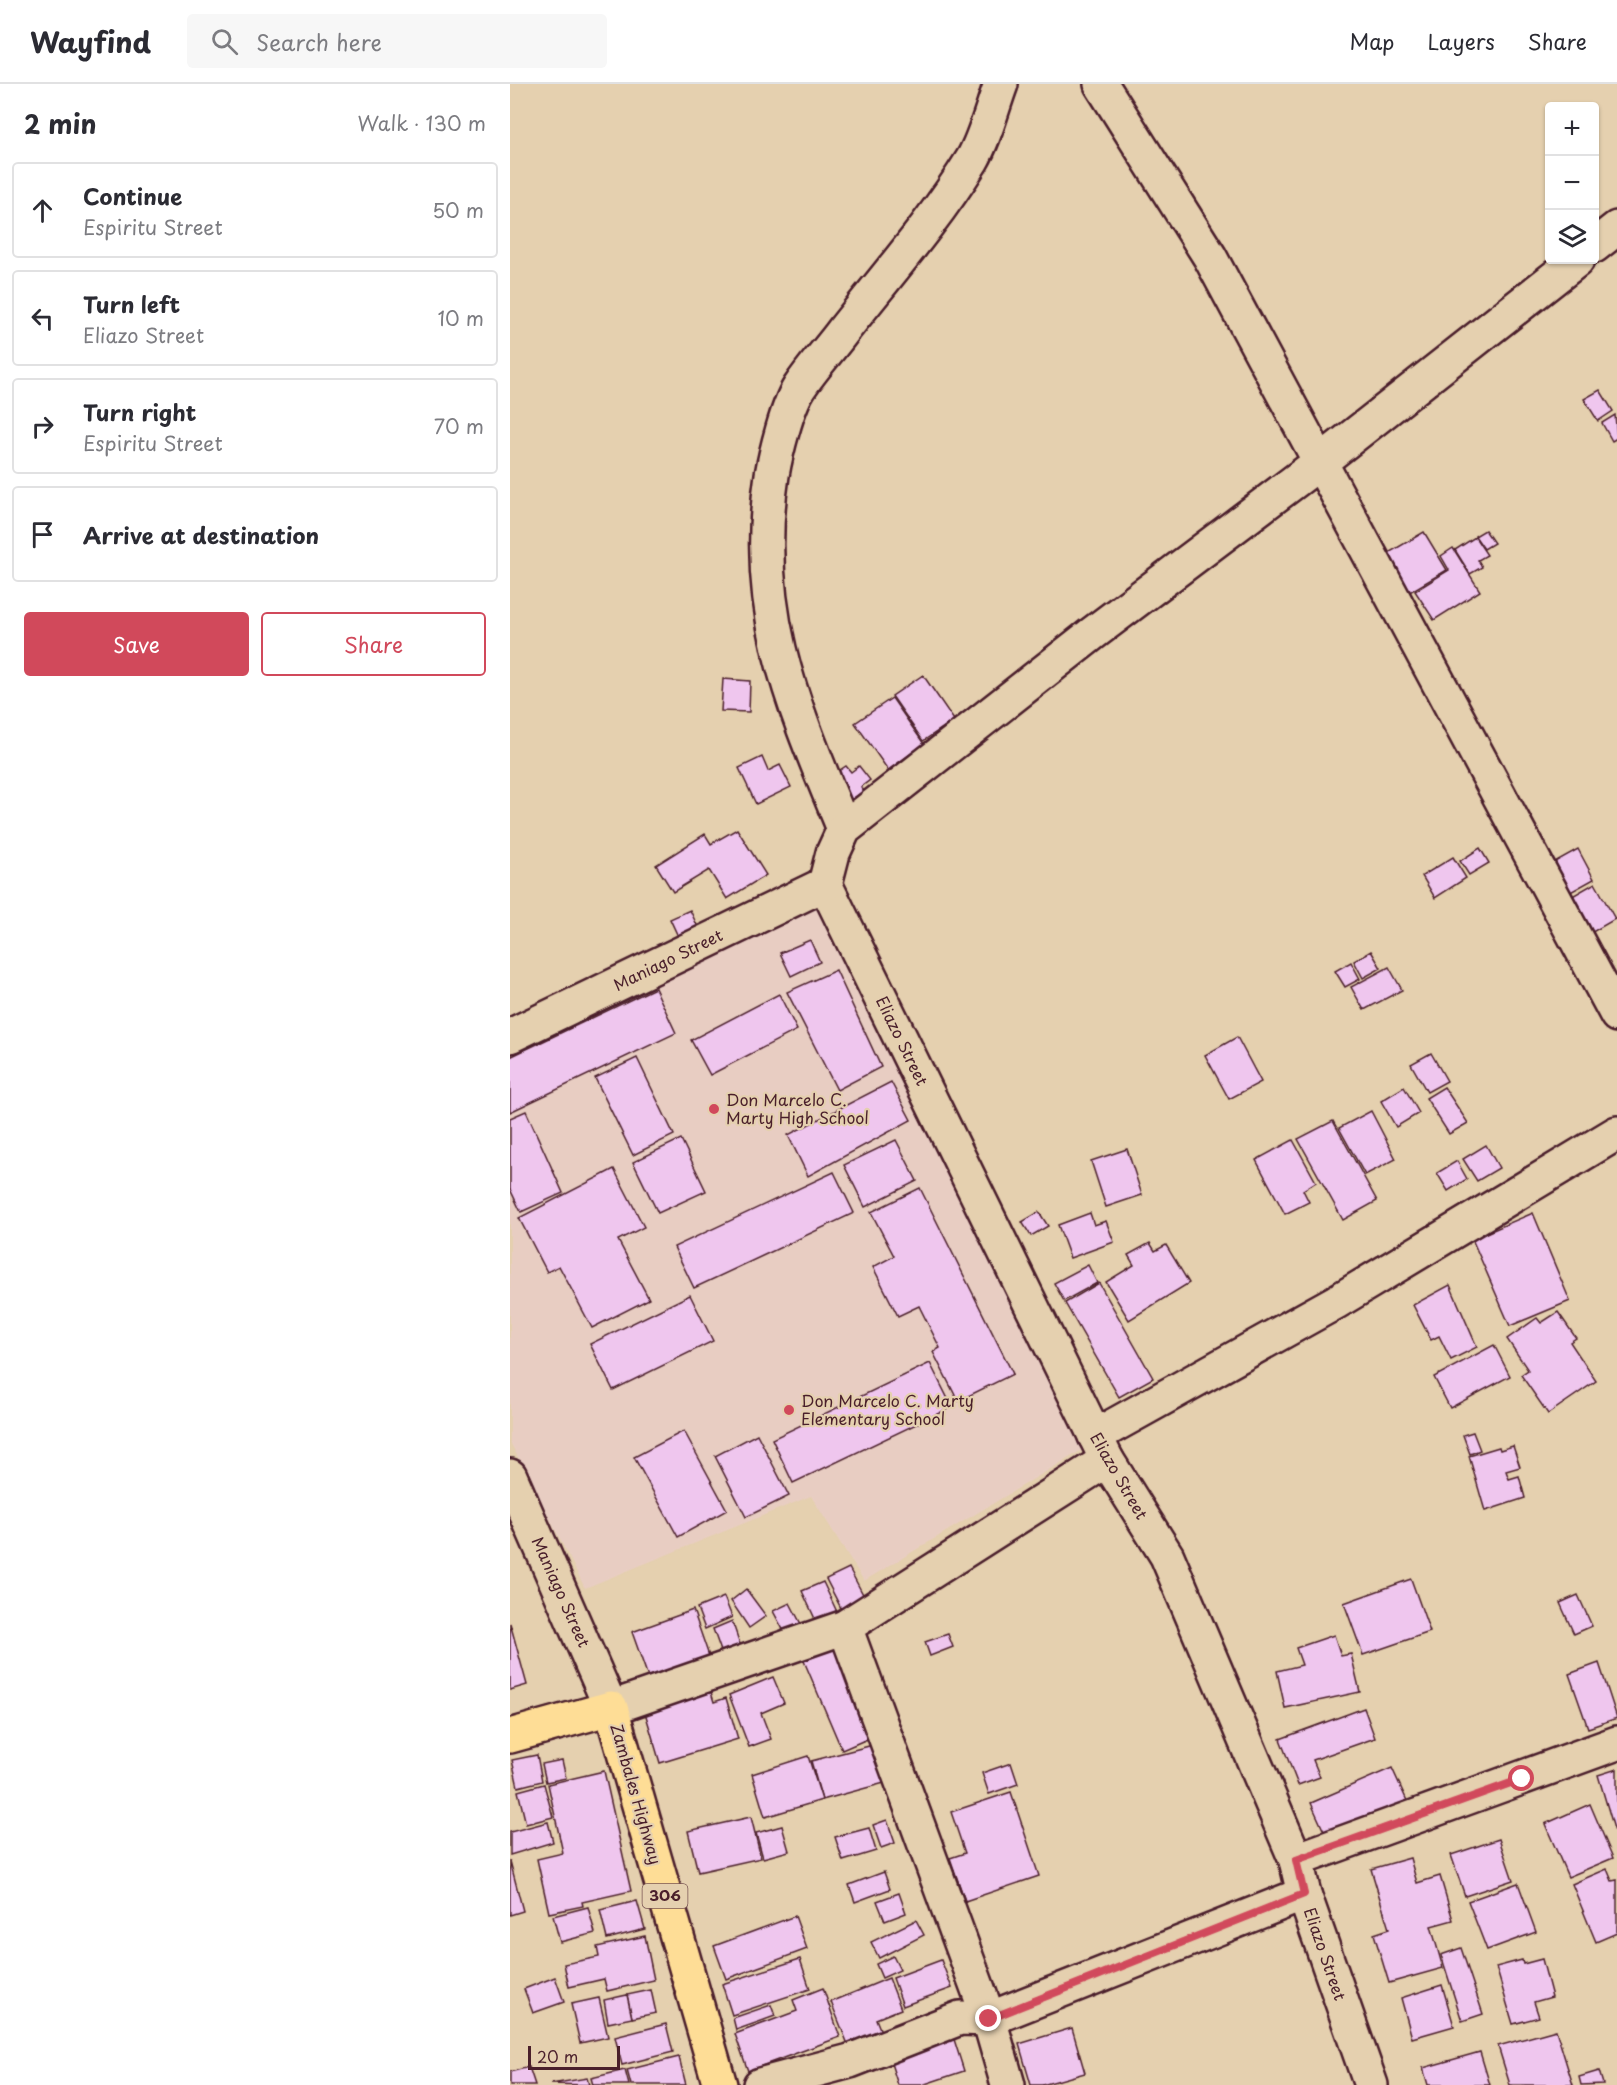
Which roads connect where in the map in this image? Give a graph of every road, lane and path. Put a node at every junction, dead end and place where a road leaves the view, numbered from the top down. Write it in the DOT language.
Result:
graph roads {
  1 [pos="1001,84"];
  2 [pos="1101,84"];
  3 [pos="1617,228"];
  4 [pos="1599,242"];
  5 [pos="1572,264"];
  6 [pos="1319,463"];
  7 [pos="844,829"];
  8 [pos="825,884"];
  9 [pos="1617,1015"];
  10 [pos="510,1036"];
  11 [pos="1617,1133"];
  12 [pos="1101,1448"];
  13 [pos="510,1476"];
  14 [pos="845,1626"];
  15 [pos="611,1708"];
  16 [pos="510,1736"];
  17 [pos="1617,1743"];
  18 [pos="1296,1860"];
  19 [pos="1304,1894"];
  20 [pos="989,2019"];
  21 [pos="720,2085"];
  22 [pos="760,2085"];
  23 [pos="1008,2085"];
  24 [pos="1371,2085"];
  1 -- 7 [label="street"];
  2 -- 6 [label="street"];
  3 -- 4 [label="street"];
  5 -- 6 [label="street"];
  6 -- 7 [label="street"];
  6 -- 9 [label="street"];
  7 -- 8 [label="street"];
  8 -- 10 [label="street, Maniago Street"];
  8 -- 12 [label="street, Eliazo Street"];
  11 -- 12 [label="street"];
  12 -- 14 [label="street"];
  12 -- 18 [label="street, Eliazo Street"];
  13 -- 15 [label="street, Maniago Street"];
  14 -- 15 [label="street"];
  14 -- 20 [label="street"];
  15 -- 16 [label="main road, Zambales Highway"];
  15 -- 21 [label="main road, Zambales Highway / 306"];
  17 -- 18 [label="street"];
  18 -- 19 [label="street, Eliazo Street"];
  19 -- 20 [label="street"];
  19 -- 24 [label="street, Eliazo Street"];
  20 -- 22 [label="street"];
  20 -- 23 [label="street"];
}
